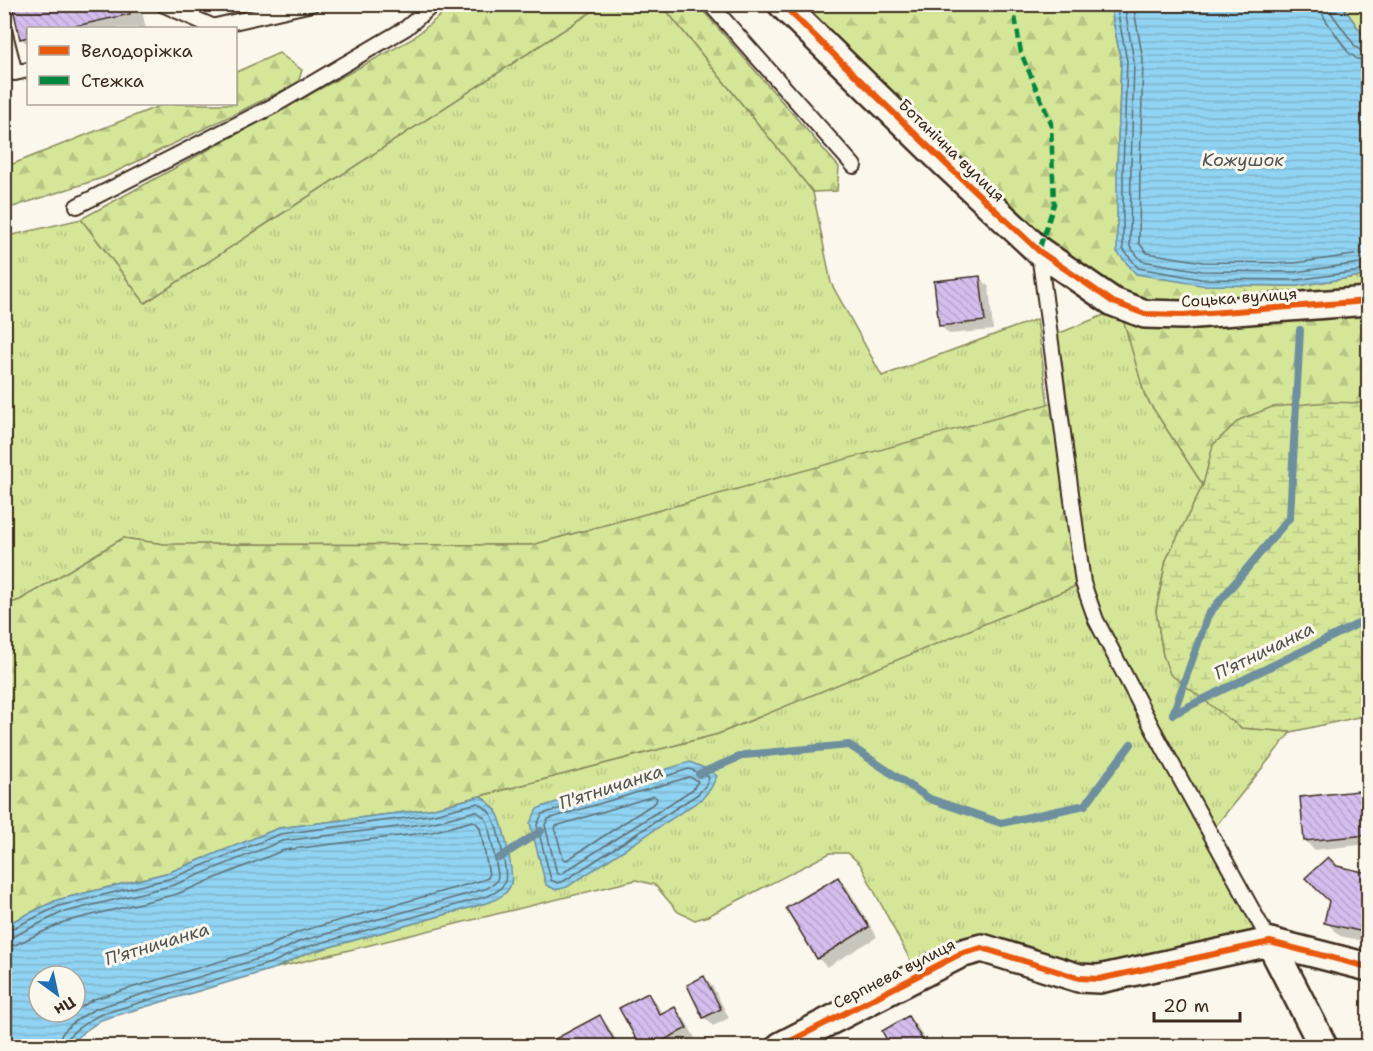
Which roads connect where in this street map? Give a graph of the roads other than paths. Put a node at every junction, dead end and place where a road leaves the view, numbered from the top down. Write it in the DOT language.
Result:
graph roads {
  1 [pos="162,4"];
  2 [pos="312,4"];
  3 [pos="434,4"];
  4 [pos="710,4"];
  5 [pos="782,4"];
  6 [pos="263,10"];
  7 [pos="208,27"];
  8 [pos="213,27"];
  9 [pos="4,30"];
  10 [pos="27,70"];
  11 [pos="854,166"];
  12 [pos="77,206"];
  13 [pos="1039,251"];
  14 [pos="1368,301"];
  15 [pos="1113,302"];
  16 [pos="1270,942"];
  17 [pos="1368,967"];
  18 [pos="781,1047"];
  19 [pos="1323,1047"];
  1 -- 7 [label="lane"];
  2 -- 6 [label="lane"];
  3 -- 12 [label="lane"];
  4 -- 11 [label="lane"];
  5 -- 13 [label="street, Ботанічна вулиця"];
  6 -- 8 [label="lane"];
  9 -- 10 [label="lane"];
  13 -- 15 [label="street, Ботанічна вулиця"];
  13 -- 16 [label="lane"];
  14 -- 15 [label="street, Соцька вулиця"];
  16 -- 17 [label="street"];
  16 -- 18 [label="street, Серпнева вулиця"];
  16 -- 19 [label="street"];
}
